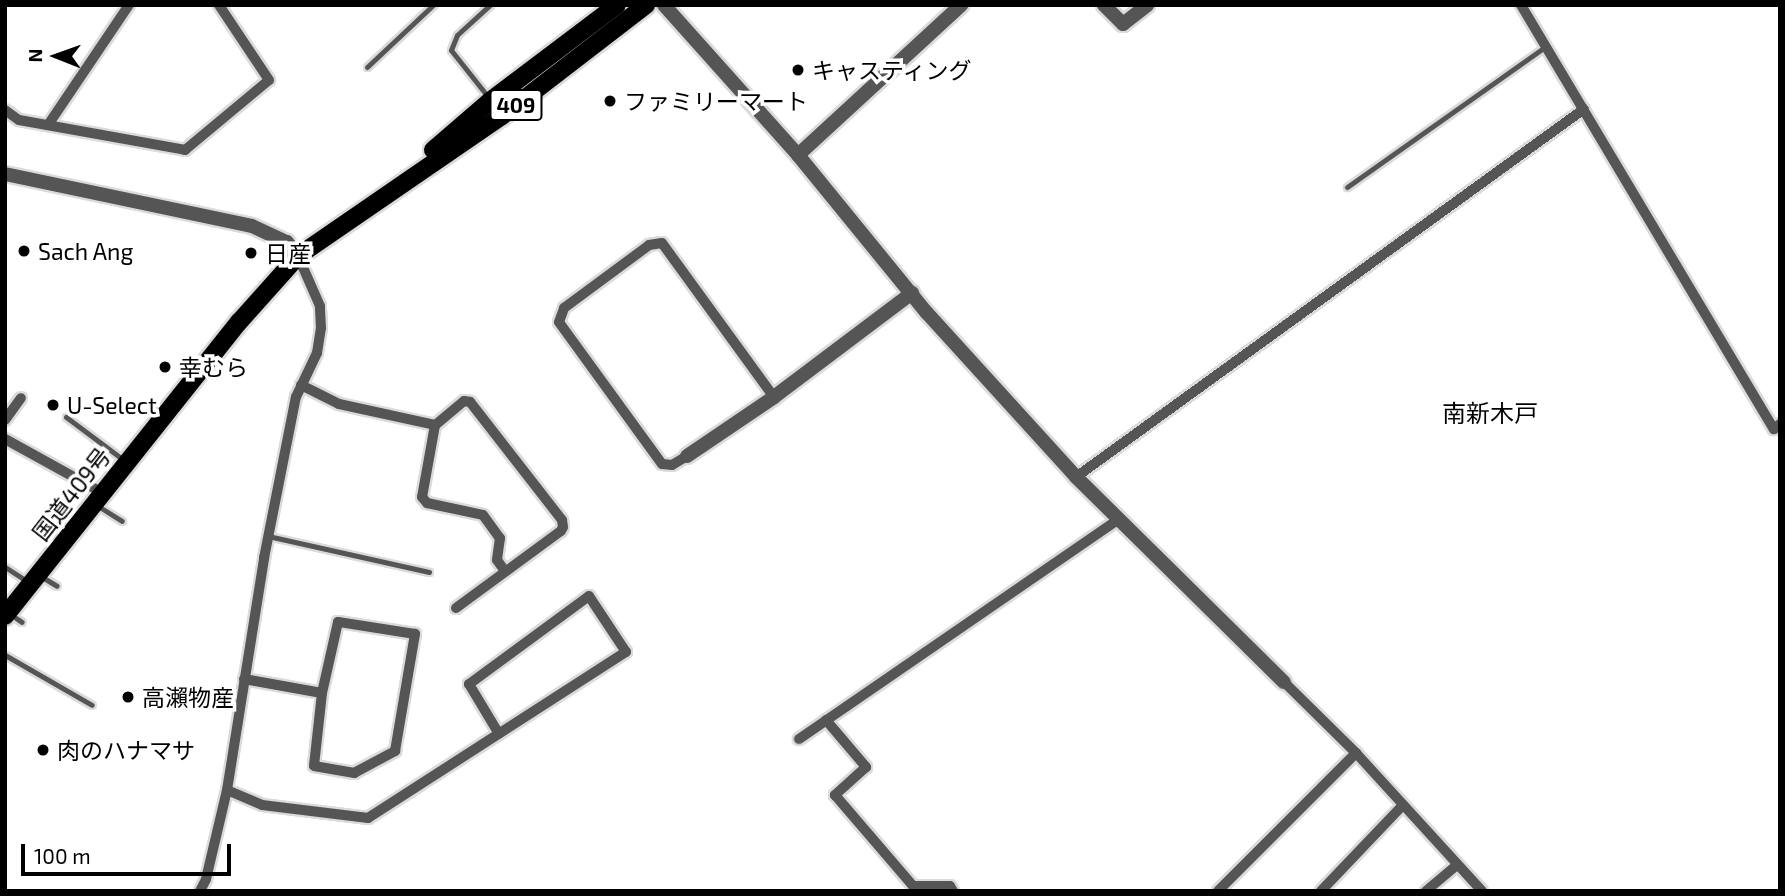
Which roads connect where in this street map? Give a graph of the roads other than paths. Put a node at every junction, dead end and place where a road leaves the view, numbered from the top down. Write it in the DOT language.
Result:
graph roads {
  1 [pos="129,5"];
  2 [pos="219,5"];
  3 [pos="433,5"];
  4 [pos="490,5"];
  5 [pos="617,5"];
  6 [pos="646,5"];
  7 [pos="664,5"];
  8 [pos="961,5"];
  9 [pos="1104,5"];
  10 [pos="1147,5"];
  11 [pos="1521,5"];
  12 [pos="1545,47"];
  13 [pos="367,67"];
  14 [pos="490,101"];
  15 [pos="1584,109"];
  16 [pos="5,110"];
  17 [pos="48,125"];
  18 [pos="799,155"];
  19 [pos="5,174"];
  20 [pos="1347,187"];
  21 [pos="380,197"];
  22 [pos="298,256"];
  23 [pos="912,293"];
  24 [pos="301,385"];
  25 [pos="774,397"];
  26 [pos="21,398"];
  27 [pos="66,417"];
  28 [pos="5,420"];
  29 [pos="1780,424"];
  30 [pos="435,425"];
  31 [pos="5,439"];
  32 [pos="687,456"];
  33 [pos="127,463"];
  34 [pos="1076,477"];
  35 [pos="98,499"];
  36 [pos="1118,520"];
  37 [pos="122,521"];
  38 [pos="268,536"];
  39 [pos="5,567"];
  40 [pos="429,572"];
  41 [pos="505,572"];
  42 [pos="35,579"];
  43 [pos="57,586"];
  44 [pos="456,608"];
  45 [pos="12,617"];
  46 [pos="5,655"];
  47 [pos="244,679"];
  48 [pos="1284,682"];
  49 [pos="322,693"];
  50 [pos="92,705"];
  51 [pos="826,720"];
  52 [pos="499,734"];
  53 [pos="799,739"];
  54 [pos="1356,753"];
  55 [pos="227,790"];
  56 [pos="1403,805"];
  57 [pos="1457,865"];
  58 [pos="201,891"];
  59 [pos="953,891"];
  60 [pos="1219,891"];
  61 [pos="1321,891"];
  62 [pos="1426,891"];
  63 [pos="1482,891"];
  1 -- 17 [label="street"];
  2 -- 17 [label="street"];
  3 -- 13 [label="lane"];
  4 -- 14 [label="lane"];
  5 -- 14 [label="highway, 国道409号 / 409"];
  6 -- 21 [label="highway, 国道409号 / 409"];
  7 -- 18 [label="street"];
  8 -- 18 [label="street"];
  9 -- 10 [label="street"];
  11 -- 12 [label="street"];
  12 -- 15 [label="street"];
  12 -- 20 [label="lane"];
  14 -- 21 [label="highway, 国道409号 / 409"];
  15 -- 29 [label="street"];
  15 -- 34 [label="street"];
  16 -- 17 [label="street"];
  18 -- 23 [label="street"];
  19 -- 22 [label="street"];
  21 -- 22 [label="highway, 国道409号 / 409"];
  22 -- 24 [label="street"];
  22 -- 33 [label="highway, 国道409号 / 409"];
  23 -- 25 [label="street"];
  23 -- 34 [label="street"];
  24 -- 30 [label="street"];
  24 -- 38 [label="street"];
  25 -- 32 [label="street"];
  25 -- 32 [label="street"];
  26 -- 28 [label="street"];
  27 -- 33 [label="lane"];
  30 -- 41 [label="street"];
  30 -- 41 [label="street"];
  31 -- 35 [label="street"];
  33 -- 35 [label="highway, 国道409号 / 409"];
  34 -- 36 [label="street"];
  35 -- 37 [label="lane"];
  35 -- 42 [label="highway, 国道409号 / 409"];
  36 -- 48 [label="street"];
  36 -- 51 [label="street"];
  38 -- 40 [label="lane"];
  38 -- 47 [label="street"];
  39 -- 42 [label="lane"];
  41 -- 44 [label="street"];
  42 -- 43 [label="lane"];
  42 -- 45 [label="highway, 国道409号 / 409"];
  46 -- 50 [label="lane"];
  47 -- 49 [label="street"];
  47 -- 55 [label="street"];
  48 -- 54 [label="street"];
  49 -- 49 [label="street"];
  51 -- 53 [label="street"];
  51 -- 59 [label="street"];
  52 -- 52 [label="street"];
  52 -- 55 [label="street"];
  54 -- 56 [label="street"];
  54 -- 60 [label="street"];
  55 -- 58 [label="street"];
  56 -- 57 [label="street"];
  56 -- 61 [label="street"];
  57 -- 62 [label="street"];
  57 -- 63 [label="street"];
}
